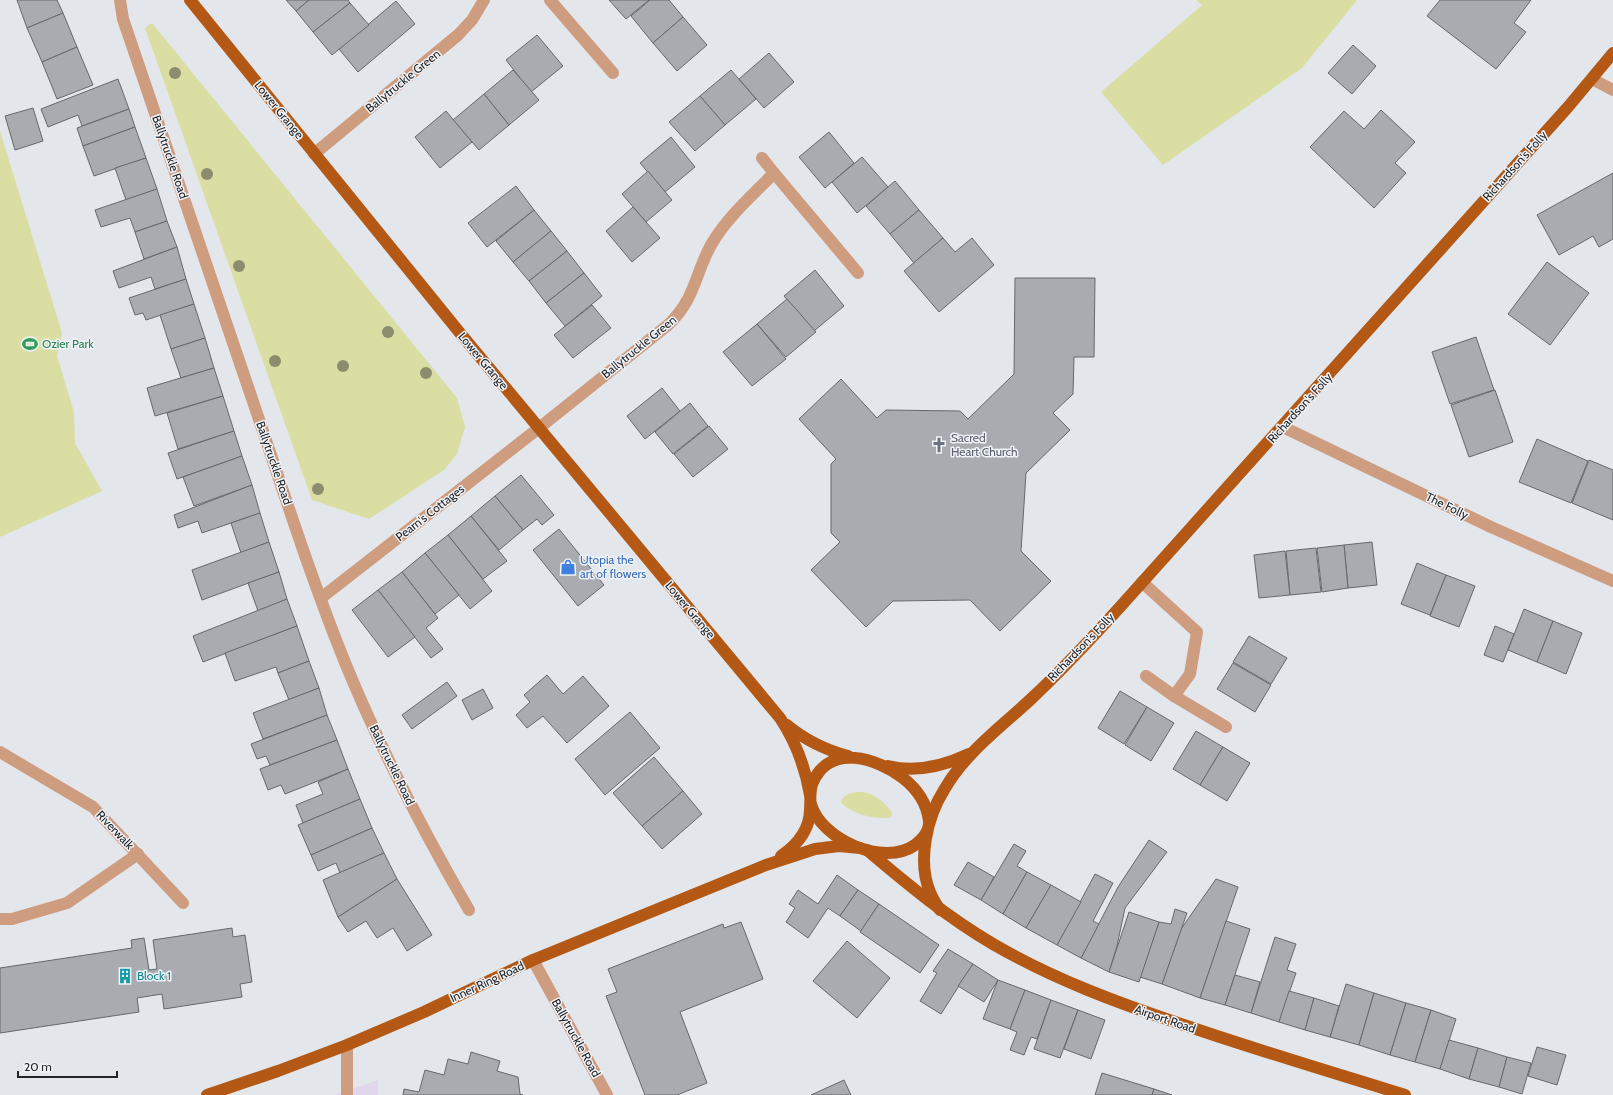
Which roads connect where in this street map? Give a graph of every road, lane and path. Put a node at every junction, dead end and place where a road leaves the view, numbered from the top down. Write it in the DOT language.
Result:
graph roads {
  1 [pos="120,0"];
  2 [pos="190,0"];
  3 [pos="484,0"];
  4 [pos="550,0"];
  5 [pos="1613,53"];
  6 [pos="613,73"];
  7 [pos="1592,79"];
  8 [pos="1613,90"];
  9 [pos="314,154"];
  10 [pos="762,158"];
  11 [pos="774,173"];
  12 [pos="858,273"];
  13 [pos="1283,427"];
  14 [pos="539,428"];
  15 [pos="1613,581"];
  16 [pos="1142,582"];
  17 [pos="321,598"];
  18 [pos="1146,676"];
  19 [pos="1174,696"];
  20 [pos="780,718"];
  21 [pos="1226,727"];
  22 [pos="0,752"];
  23 [pos="974,752"];
  24 [pos="852,757"];
  25 [pos="882,765"];
  26 [pos="810,798"];
  27 [pos="929,825"];
  28 [pos="863,849"];
  29 [pos="138,854"];
  30 [pos="766,865"];
  31 [pos="183,903"];
  32 [pos="469,910"];
  33 [pos="940,910"];
  34 [pos="0,919"];
  35 [pos="533,960"];
  36 [pos="347,1045"];
  37 [pos="207,1095"];
  38 [pos="347,1095"];
  39 [pos="607,1095"];
  40 [pos="1405,1095"];
  1 -- 17 [label="street, Ballytruckle Road"];
  2 -- 9 [label="main road, Lower Grange"];
  3 -- 9 [label="street, Ballytruckle Green"];
  4 -- 6 [label="street"];
  5 -- 7 [label="main road, Richardson's Folly"];
  7 -- 8 [label="street"];
  7 -- 13 [label="main road, Richardson's Folly"];
  9 -- 14 [label="main road, Lower Grange"];
  10 -- 11 [label="street"];
  11 -- 12 [label="street"];
  11 -- 14 [label="street, Ballytruckle Green"];
  13 -- 15 [label="street, The Folly"];
  13 -- 16 [label="main road, Richardson's Folly"];
  14 -- 17 [label="street, Pearn's Cottages"];
  14 -- 20 [label="main road, Lower Grange"];
  16 -- 19 [label="street"];
  16 -- 23 [label="main road, Richardson's Folly"];
  17 -- 32 [label="street, Ballytruckle Road"];
  18 -- 19 [label="street"];
  19 -- 21 [label="street"];
  20 -- 24 [label="main road"];
  20 -- 26 [label="main road"];
  22 -- 29 [label="street, Riverwalk"];
  23 -- 25 [label="main road"];
  23 -- 27 [label="main road"];
  24 -- 25 [label="main road"];
  24 -- 26 [label="main road"];
  25 -- 27 [label="main road"];
  26 -- 28 [label="main road"];
  26 -- 30 [label="main road"];
  27 -- 28 [label="main road"];
  27 -- 33 [label="main road"];
  28 -- 30 [label="main road"];
  28 -- 33 [label="main road, Airport Road"];
  29 -- 31 [label="street"];
  29 -- 34 [label="street, Riverwalk"];
  30 -- 35 [label="main road, Inner Ring Road"];
  33 -- 40 [label="main road, Airport Road"];
  35 -- 36 [label="main road, Inner Ring Road"];
  35 -- 39 [label="street, Ballytruckle Road"];
  36 -- 37 [label="main road, Inner Ring Road"];
  36 -- 38 [label="street"];
}
